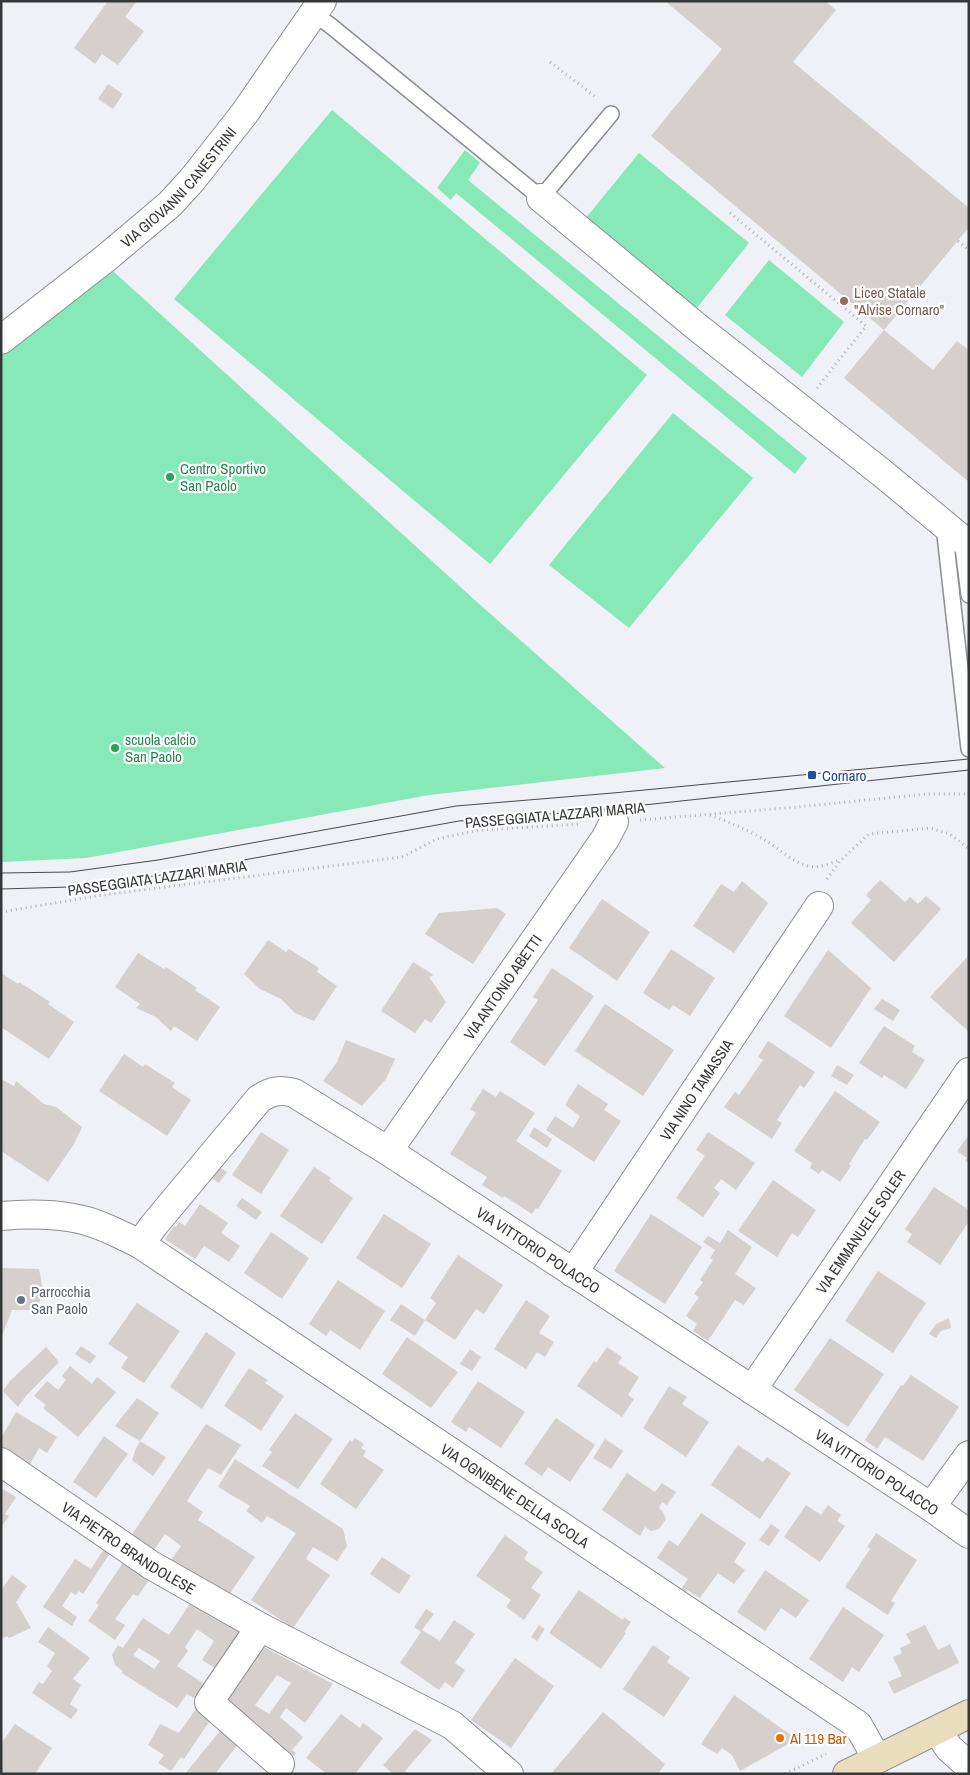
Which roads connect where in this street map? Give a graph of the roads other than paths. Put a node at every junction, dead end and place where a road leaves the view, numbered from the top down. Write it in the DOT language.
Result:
graph roads {
  1 [pos="318,7"];
  2 [pos="611,114"];
  3 [pos="541,198"];
  4 [pos="1,340"];
  5 [pos="958,537"];
  6 [pos="969,595"];
  7 [pos="969,749"];
  8 [pos="609,830"];
  9 [pos="819,906"];
  10 [pos="969,1072"];
  11 [pos="388,1151"];
  12 [pos="1,1216"];
  13 [pos="140,1244"];
  14 [pos="573,1273"];
  15 [pos="752,1390"];
  16 [pos="969,1455"];
  17 [pos="1,1462"];
  18 [pos="931,1507"];
  19 [pos="969,1534"];
  20 [pos="260,1627"];
  21 [pos="969,1714"];
  22 [pos="937,1730"];
  23 [pos="877,1760"];
  24 [pos="280,1764"];
  25 [pos="969,1766"];
  26 [pos="508,1774"];
  27 [pos="847,1774"];
  1 -- 3 [label="lane"];
  1 -- 4 [label="street, VIA GIOVANNI CANESTRINI"];
  2 -- 3 [label="lane"];
  3 -- 5 [label="street"];
  5 -- 6 [label="lane"];
  5 -- 7 [label="lane"];
  8 -- 11 [label="street, VIA ANTONIO ABETTI"];
  9 -- 14 [label="street, VIA NINO TAMASSIA"];
  10 -- 15 [label="street, VIA EMMANUELE SOLER"];
  11 -- 13 [label="street, VIA VITTORIO POLACCO"];
  11 -- 14 [label="street, VIA VITTORIO POLACCO"];
  12 -- 13 [label="street, VIA OGNIBENE DELLA SCOLA"];
  13 -- 23 [label="street, VIA OGNIBENE DELLA SCOLA"];
  14 -- 15 [label="street, VIA VITTORIO POLACCO"];
  15 -- 18 [label="street, VIA VITTORIO POLACCO"];
  16 -- 18 [label="street"];
  17 -- 20 [label="street, VIA PIETRO BRANDOLESE"];
  18 -- 19 [label="street, VIA VITTORIO POLACCO"];
  20 -- 24 [label="street"];
  20 -- 26 [label="street, VIA PIETRO BRANDOLESE"];
  21 -- 22 [label="main road"];
  22 -- 23 [label="main road"];
  22 -- 25 [label="street"];
  23 -- 27 [label="main road"];
}
